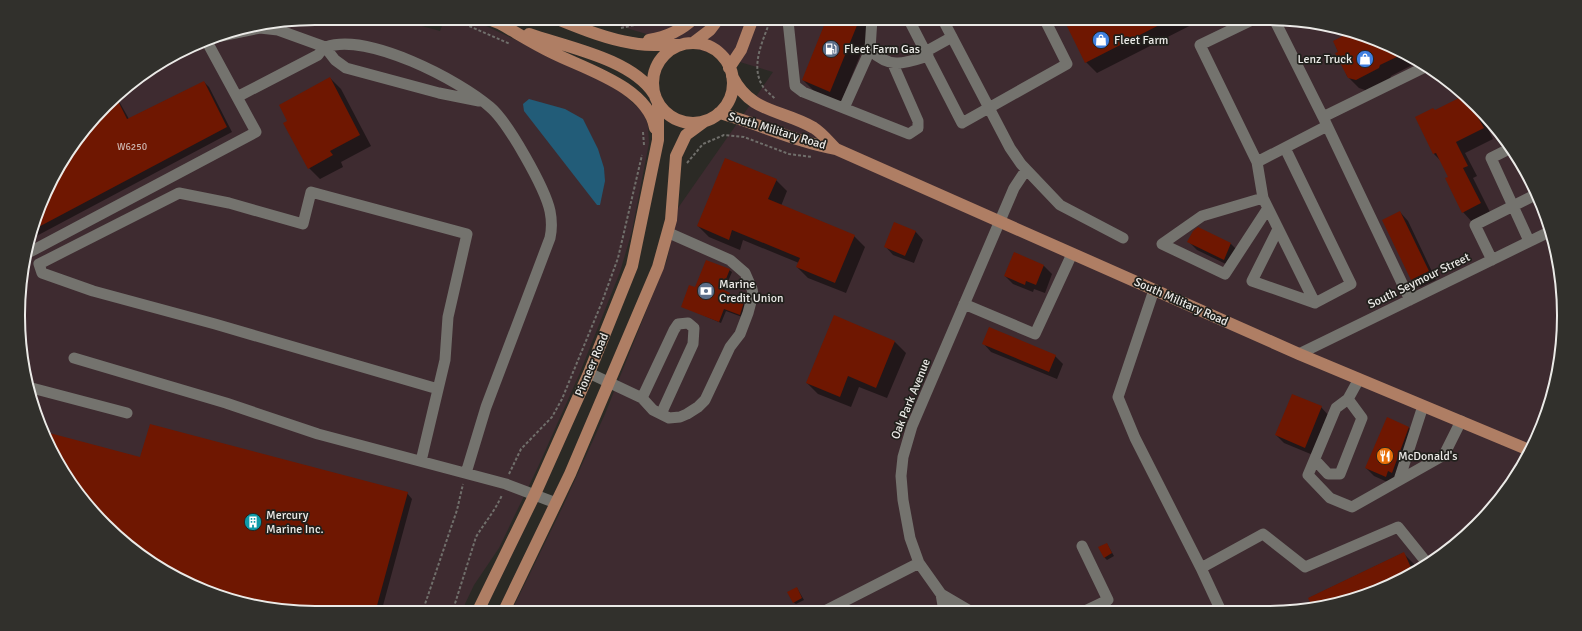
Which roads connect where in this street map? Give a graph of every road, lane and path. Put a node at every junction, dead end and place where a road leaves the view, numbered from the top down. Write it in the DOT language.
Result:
graph roads {
  1 [pos="467,25"];
  2 [pos="503,25"];
  3 [pos="505,25"];
  4 [pos="574,25"];
  5 [pos="634,25"];
  6 [pos="686,25"];
  7 [pos="714,25"];
  8 [pos="750,25"];
  9 [pos="769,25"];
  10 [pos="787,25"];
  11 [pos="872,25"];
  12 [pos="912,25"];
  13 [pos="946,25"];
  14 [pos="1048,25"];
  15 [pos="1241,25"];
  16 [pos="1277,26"];
  17 [pos="269,29"];
  18 [pos="605,36"];
  19 [pos="952,37"];
  20 [pos="620,40"];
  21 [pos="693,43"];
  22 [pos="209,45"];
  23 [pos="512,45"];
  24 [pos="680,45"];
  25 [pos="325,47"];
  26 [pos="870,50"];
  27 [pos="926,54"];
  28 [pos="893,64"];
  29 [pos="1421,69"];
  30 [pos="730,72"];
  31 [pos="237,97"];
  32 [pos="773,97"];
  33 [pos="656,99"];
  34 [pos="482,101"];
  35 [pos="844,108"];
  36 [pos="989,108"];
  37 [pos="719,113"];
  38 [pos="705,121"];
  39 [pos="1325,122"];
  40 [pos="642,127"];
  41 [pos="658,140"];
  42 [pos="1285,148"];
  43 [pos="836,149"];
  44 [pos="1506,151"];
  45 [pos="696,152"];
  46 [pos="789,154"];
  47 [pos="1257,162"];
  48 [pos="1026,170"];
  49 [pos="1532,197"];
  50 [pos="1263,198"];
  51 [pos="1513,206"];
  52 [pos="1268,208"];
  53 [pos="999,222"];
  54 [pos="1278,229"];
  55 [pos="669,234"];
  56 [pos="1545,234"];
  57 [pos="1123,238"];
  58 [pos="1529,241"];
  59 [pos="33,250"];
  60 [pos="1072,254"];
  61 [pos="1492,260"];
  62 [pos="1154,290"];
  63 [pos="1410,300"];
  64 [pos="1315,303"];
  65 [pos="964,304"];
  66 [pos="1299,354"];
  67 [pos="74,358"];
  68 [pos="589,373"];
  69 [pos="1359,379"];
  70 [pos="609,383"];
  71 [pos="35,389"];
  72 [pos="438,389"];
  73 [pos="642,398"];
  74 [pos="1348,399"];
  75 [pos="1423,406"];
  76 [pos="127,413"];
  77 [pos="661,414"];
  78 [pos="1461,421"];
  79 [pos="1525,448"];
  80 [pos="1315,460"];
  81 [pos="421,461"];
  82 [pos="466,473"];
  83 [pos="1399,480"];
  84 [pos="506,484"];
  85 [pos="535,494"];
  86 [pos="556,503"];
  87 [pos="1082,546"];
  88 [pos="1424,559"];
  89 [pos="919,563"];
  90 [pos="1201,568"];
  91 [pos="940,594"];
  92 [pos="424,606"];
  93 [pos="454,606"];
  94 [pos="480,606"];
  95 [pos="506,606"];
  96 [pos="835,606"];
  97 [pos="943,606"];
  98 [pos="961,606"];
  99 [pos="1095,606"];
  100 [pos="1219,606"];
  1 -- 23 [label="path"];
  2 -- 41 [label="main road"];
  3 -- 33 [label="main road"];
  4 -- 18 [label="main road"];
  5 -- 18 [label="path"];
  6 -- 20 [label="main road"];
  7 -- 21 [label="main road"];
  8 -- 30 [label="main road"];
  9 -- 32 [label="path"];
  10 -- 35 [label="street"];
  11 -- 26 [label="street"];
  12 -- 27 [label="street"];
  13 -- 19 [label="street"];
  14 -- 36 [label="street"];
  15 -- 47 [label="street"];
  16 -- 39 [label="street"];
  17 -- 25 [label="street"];
  18 -- 20 [label="main road"];
  19 -- 27 [label="street"];
  19 -- 36 [label="street"];
  20 -- 24 [label="main road"];
  21 -- 24 [label="main road"];
  21 -- 30 [label="main road"];
  22 -- 31 [label="street"];
  24 -- 33 [label="main road"];
  25 -- 31 [label="street"];
  25 -- 34 [label="street"];
  25 -- 34 [label="street"];
  26 -- 28 [label="street"];
  26 -- 35 [label="street"];
  27 -- 28 [label="street"];
  27 -- 36 [label="street"];
  28 -- 35 [label="street"];
  29 -- 39 [label="street"];
  30 -- 37 [label="main road"];
  30 -- 43 [label="main road, South Military Road"];
  31 -- 59 [label="street"];
  33 -- 38 [label="main road"];
  33 -- 41 [label="main road, Pioneer Road"];
  34 -- 82 [label="street"];
  36 -- 48 [label="street"];
  37 -- 38 [label="main road"];
  37 -- 43 [label="main road, South Military Road"];
  38 -- 55 [label="main road, Pioneer Road"];
  39 -- 42 [label="street"];
  39 -- 63 [label="street"];
  40 -- 84 [label="path"];
  41 -- 68 [label="main road, Pioneer Road"];
  42 -- 47 [label="street"];
  42 -- 64 [label="street"];
  43 -- 53 [label="main road, South Military Road"];
  44 -- 51 [label="street"];
  45 -- 46 [label="path"];
  47 -- 50 [label="street"];
  48 -- 53 [label="street, Oak Park Avenue"];
  48 -- 57 [label="street"];
  49 -- 51 [label="street"];
  50 -- 52 [label="street"];
  50 -- 52 [label="street"];
  51 -- 58 [label="street"];
  51 -- 61 [label="street"];
  52 -- 54 [label="street"];
  53 -- 60 [label="main road, South Military Road"];
  53 -- 65 [label="street, Oak Park Avenue"];
  54 -- 64 [label="street"];
  54 -- 64 [label="street"];
  55 -- 70 [label="main road, Pioneer Road"];
  55 -- 77 [label="street"];
  56 -- 58 [label="street, South Seymour Street"];
  58 -- 61 [label="street, South Seymour Street"];
  60 -- 62 [label="main road, South Military Road"];
  60 -- 65 [label="street"];
  61 -- 63 [label="street, South Seymour Street"];
  62 -- 66 [label="main road, South Military Road"];
  62 -- 90 [label="street"];
  63 -- 66 [label="street, South Seymour Street"];
  65 -- 89 [label="street, Oak Park Avenue"];
  66 -- 69 [label="main road, South Military Road"];
  67 -- 81 [label="street"];
  68 -- 70 [label="street"];
  68 -- 85 [label="main road, Pioneer Road"];
  69 -- 74 [label="street"];
  69 -- 75 [label="main road, South Military Road"];
  70 -- 73 [label="street"];
  70 -- 86 [label="main road, Pioneer Road"];
  71 -- 76 [label="street"];
  72 -- 72 [label="street"];
  72 -- 81 [label="street"];
  73 -- 77 [label="street"];
  73 -- 77 [label="street"];
  74 -- 80 [label="street"];
  74 -- 80 [label="street"];
  75 -- 78 [label="main road, South Military Road"];
  75 -- 83 [label="street"];
  78 -- 79 [label="main road, South Military Road"];
  78 -- 83 [label="street"];
  80 -- 83 [label="street"];
  81 -- 82 [label="street"];
  82 -- 84 [label="street"];
  82 -- 92 [label="path"];
  84 -- 85 [label="street"];
  84 -- 93 [label="path"];
  85 -- 86 [label="street"];
  85 -- 94 [label="main road, Pioneer Road"];
  86 -- 95 [label="main road, Pioneer Road"];
  87 -- 99 [label="street"];
  88 -- 90 [label="street"];
  89 -- 91 [label="street, Oak Park Avenue"];
  89 -- 96 [label="street"];
  90 -- 100 [label="street"];
  91 -- 97 [label="street, Oak Park Avenue"];
  91 -- 98 [label="street"];
}
